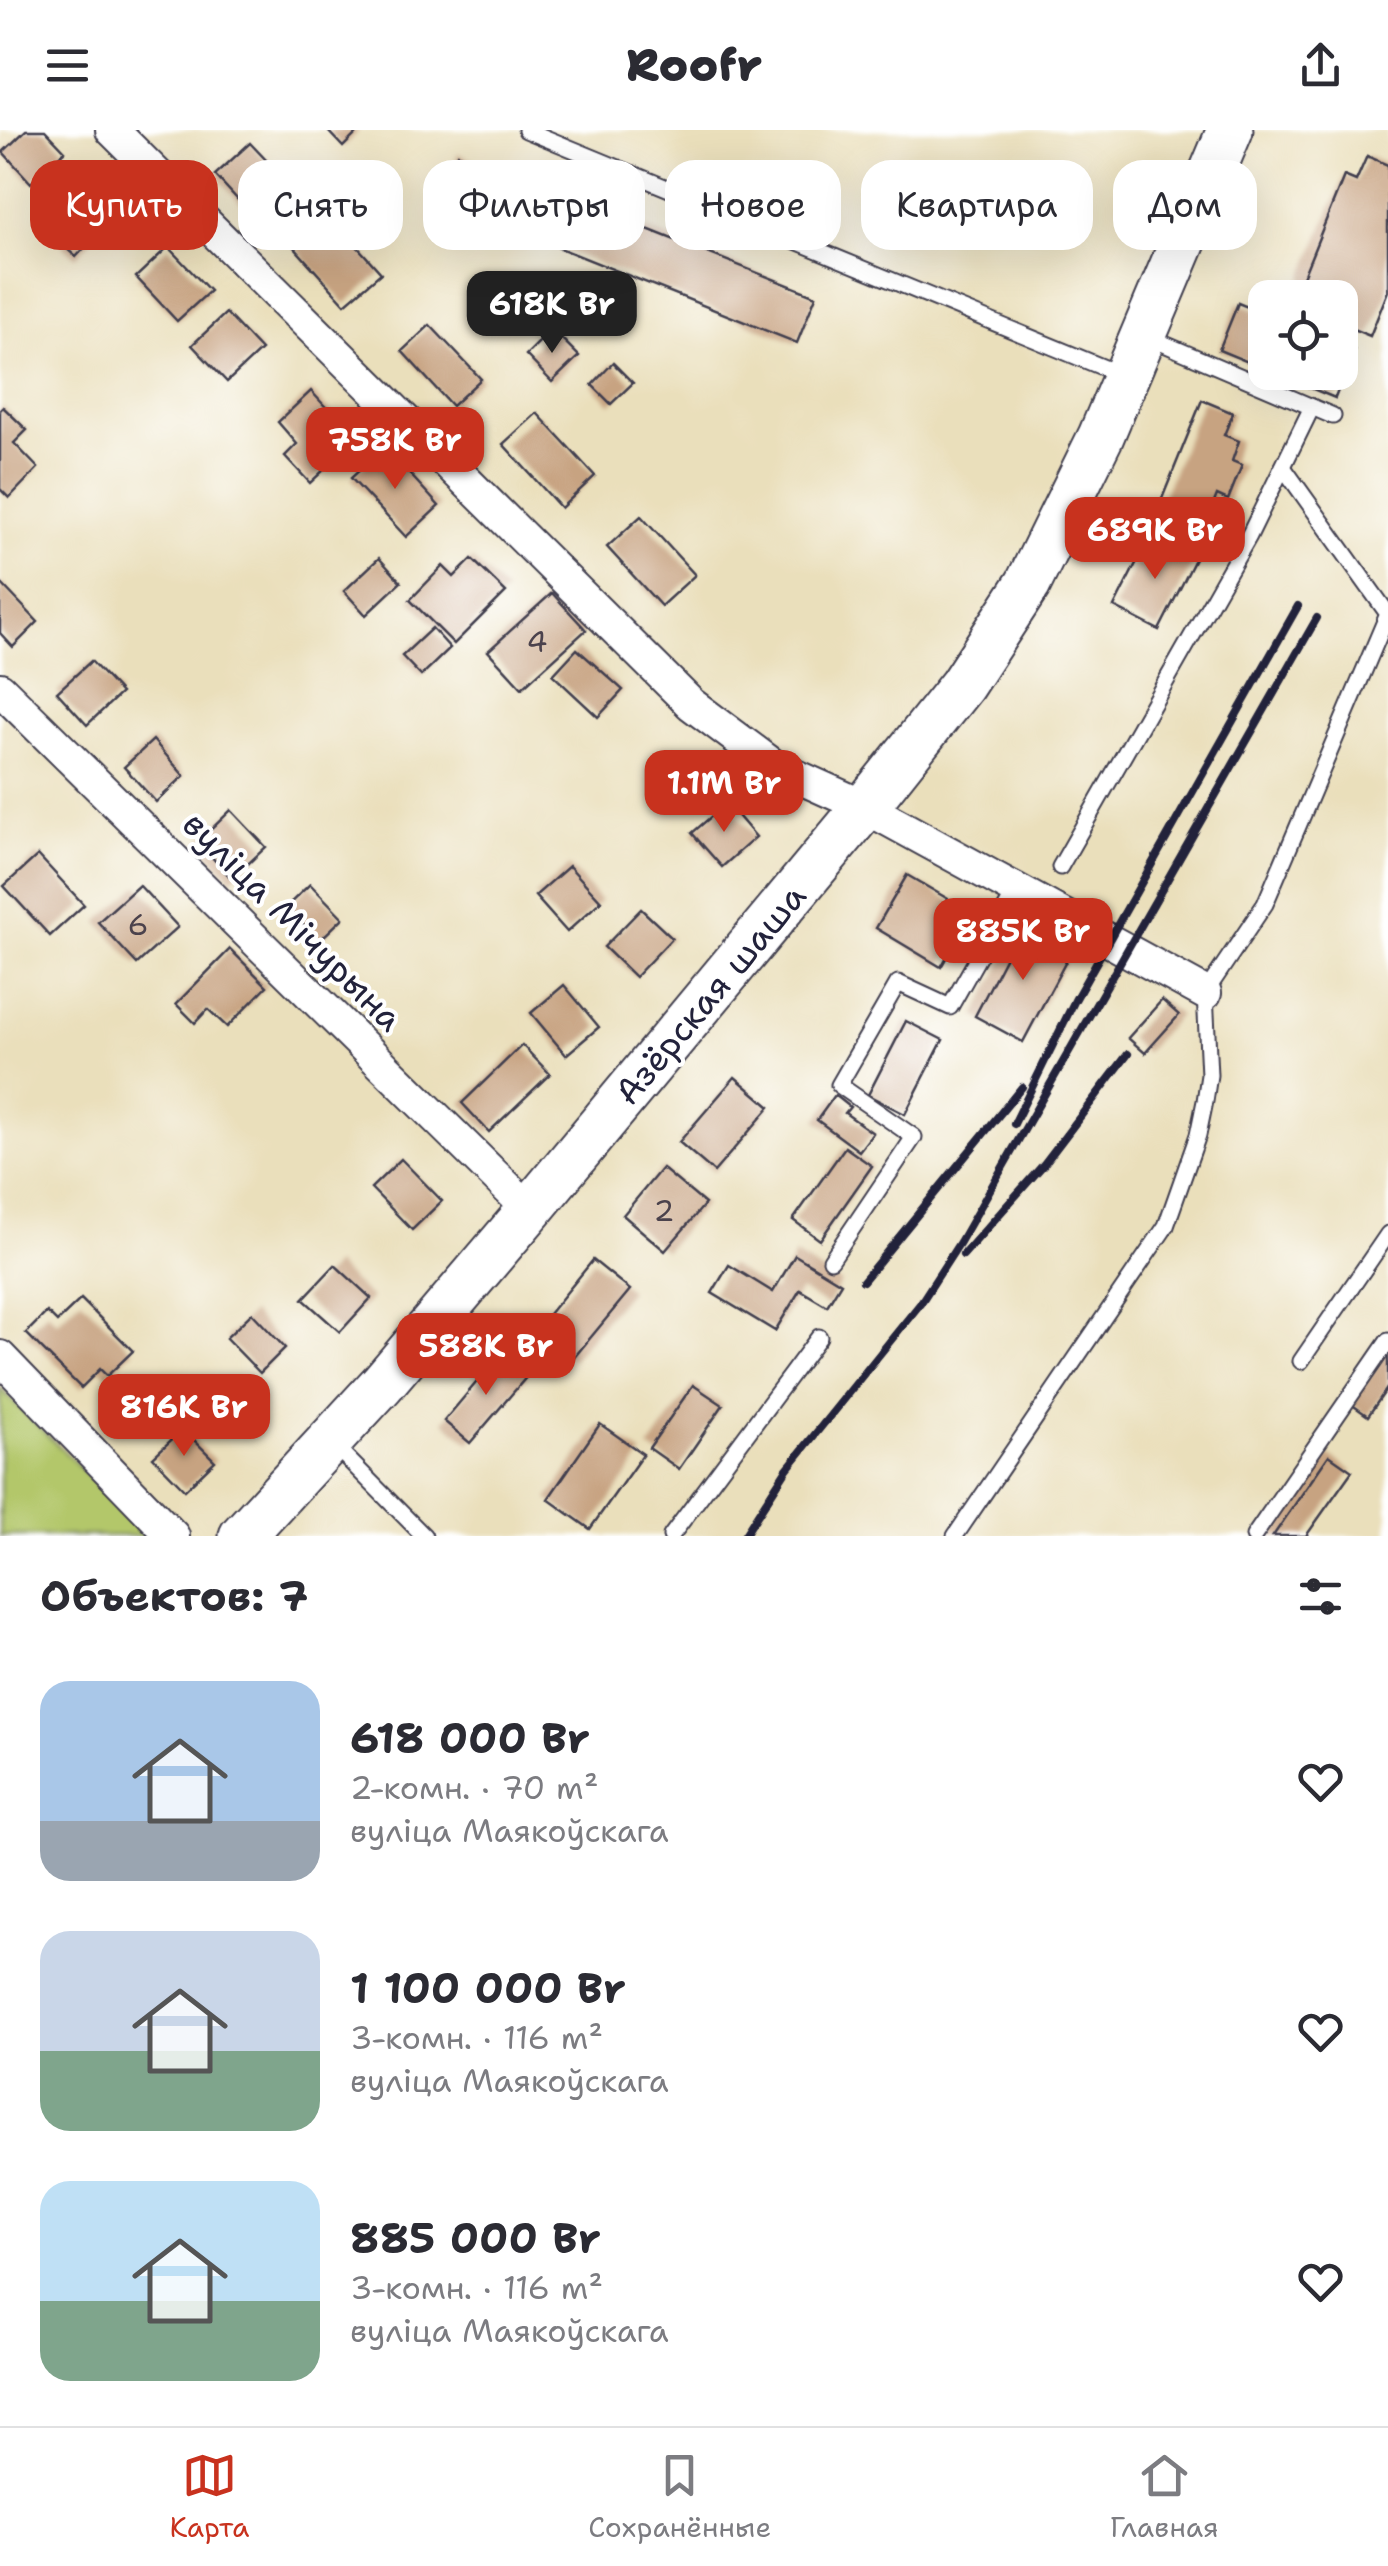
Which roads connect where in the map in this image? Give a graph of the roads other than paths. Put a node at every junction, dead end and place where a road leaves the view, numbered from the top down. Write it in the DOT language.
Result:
graph roads {
  1 [pos="112,130"];
  2 [pos="526,130"];
  3 [pos="1230,130"];
  4 [pos="1144,336"];
  5 [pos="1128,378"];
  6 [pos="1312,407"];
  7 [pos="1333,416"];
  8 [pos="1283,467"];
  9 [pos="0,689"];
  10 [pos="865,807"];
  11 [pos="1060,867"];
  12 [pos="1016,892"];
  13 [pos="1205,993"];
  14 [pos="530,1210"];
  15 [pos="1388,1234"];
  16 [pos="831,1260"];
  17 [pos="819,1336"];
  18 [pos="1388,1341"];
  19 [pos="0,1357"];
  20 [pos="1300,1360"];
  21 [pos="330,1440"];
  22 [pos="174,1536"];
  23 [pos="242,1536"];
  24 [pos="424,1536"];
  25 [pos="671,1536"];
  26 [pos="955,1536"];
  27 [pos="1254,1536"];
  1 -- 10 [label="street"];
  2 -- 5 [label="lane"];
  3 -- 4 [label="main road, Азёрская шаша"];
  4 -- 5 [label="main road, Азёрская шаша"];
  4 -- 6 [label="lane"];
  5 -- 10 [label="main road, Азёрская шаша"];
  6 -- 7 [label="lane"];
  6 -- 8 [label="lane"];
  8 -- 11 [label="lane"];
  8 -- 13 [label="lane"];
  9 -- 14 [label="street, вуліца Мічурына"];
  10 -- 12 [label="street"];
  10 -- 14 [label="main road, Азёрская шаша"];
  12 -- 13 [label="street"];
  12 -- 16 [label="lane"];
  13 -- 26 [label="lane"];
  14 -- 21 [label="main road, Азёрская шаша"];
  15 -- 20 [label="lane"];
  17 -- 25 [label="lane"];
  18 -- 27 [label="lane"];
  19 -- 22 [label="street"];
  21 -- 23 [label="main road, Азёрская шаша"];
  21 -- 24 [label="lane"];
}
